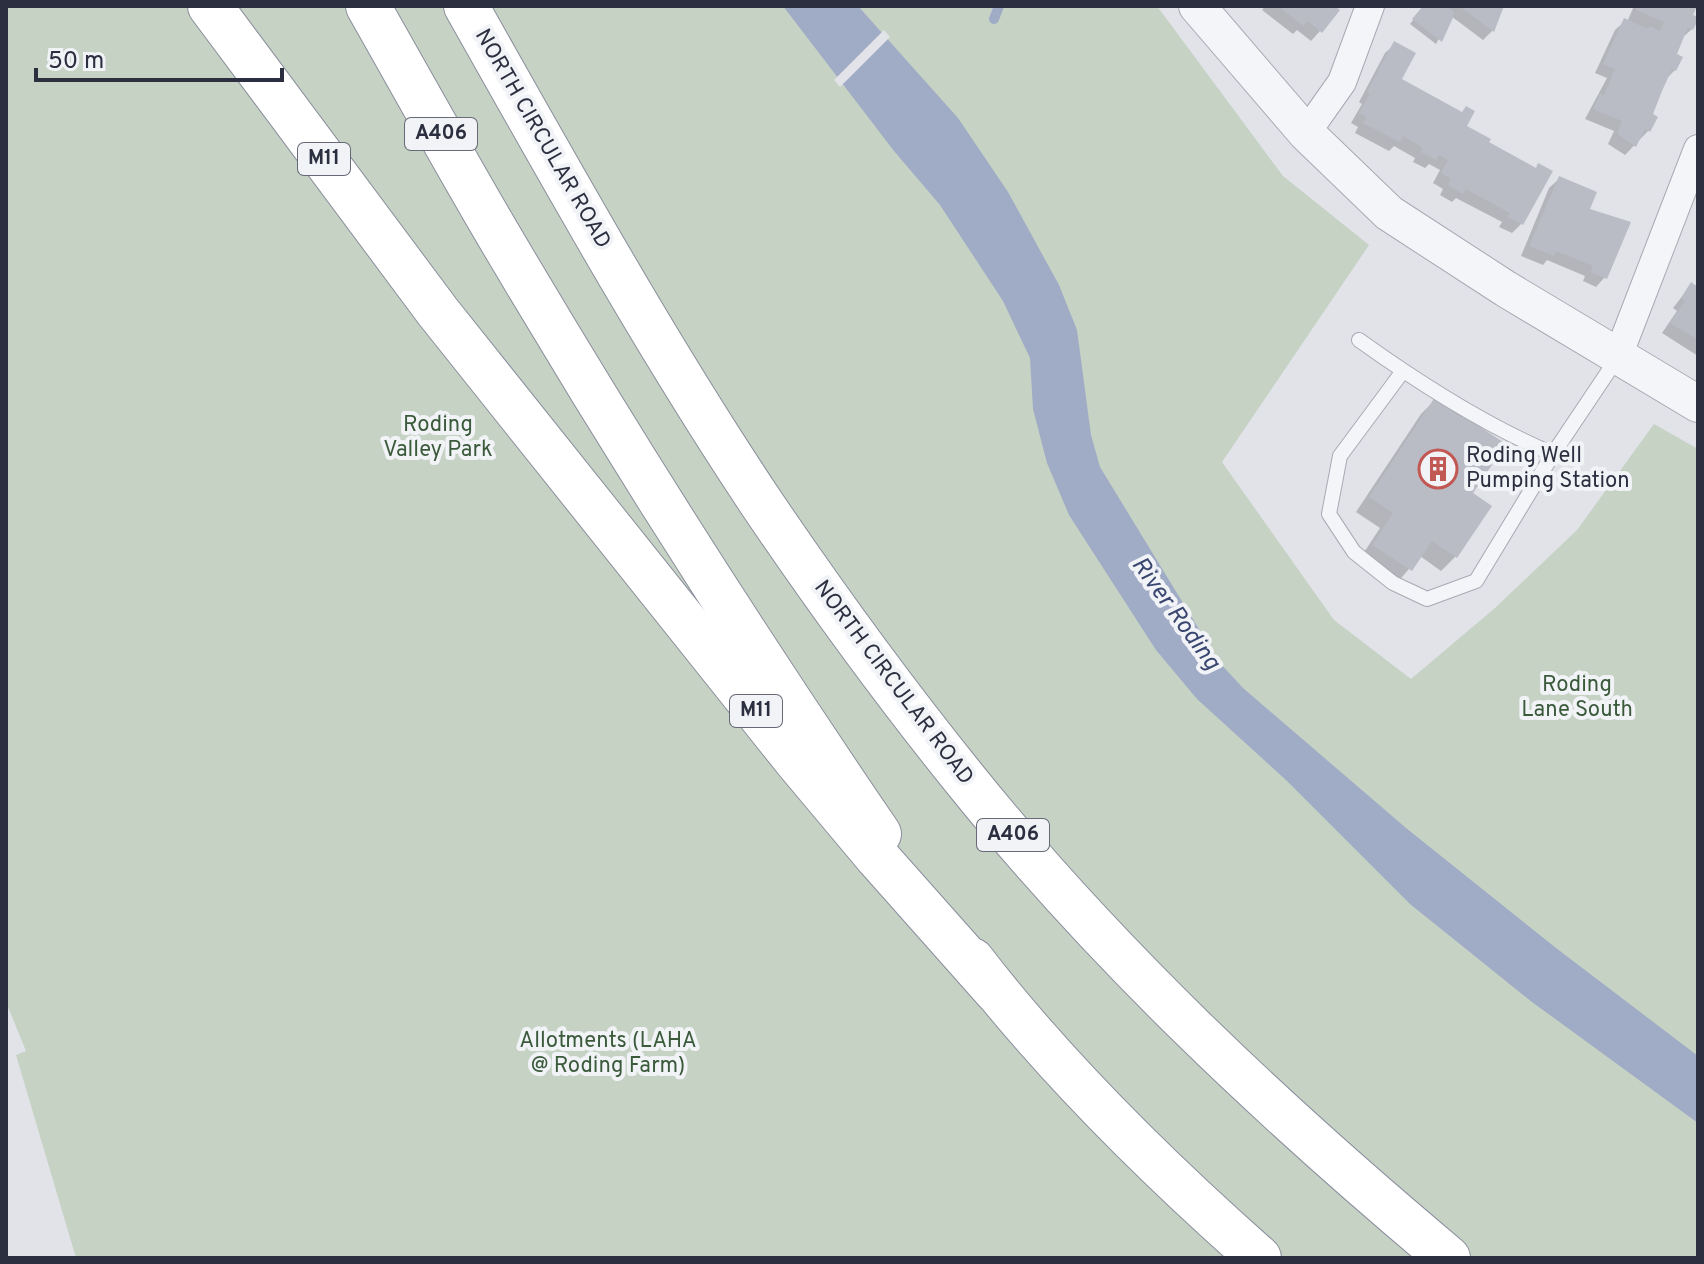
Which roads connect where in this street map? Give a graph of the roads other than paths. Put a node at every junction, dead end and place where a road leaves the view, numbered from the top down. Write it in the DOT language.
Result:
graph roads {
  1 [pos="210,6"];
  2 [pos="368,6"];
  3 [pos="466,6"];
  4 [pos="1197,6"];
  5 [pos="1370,6"];
  6 [pos="1306,133"];
  7 [pos="1698,149"];
  8 [pos="1359,340"];
  9 [pos="1618,356"];
  10 [pos="1403,371"];
  11 [pos="1698,404"];
  12 [pos="1553,454"];
  13 [pos="996,991"];
  14 [pos="1259,1258"];
  15 [pos="1448,1258"];
  1 -- 13 [label="highway, M11"];
  2 -- 13 [label="highway, A406"];
  3 -- 15 [label="highway, NORTH CIRCULAR ROAD / A406"];
  4 -- 6 [label="street"];
  5 -- 6 [label="street"];
  6 -- 9 [label="street"];
  7 -- 9 [label="street"];
  8 -- 10 [label="lane"];
  9 -- 11 [label="street"];
  9 -- 12 [label="lane"];
  10 -- 12 [label="lane"];
  10 -- 12 [label="lane"];
  13 -- 14 [label="highway, A406"];
}
